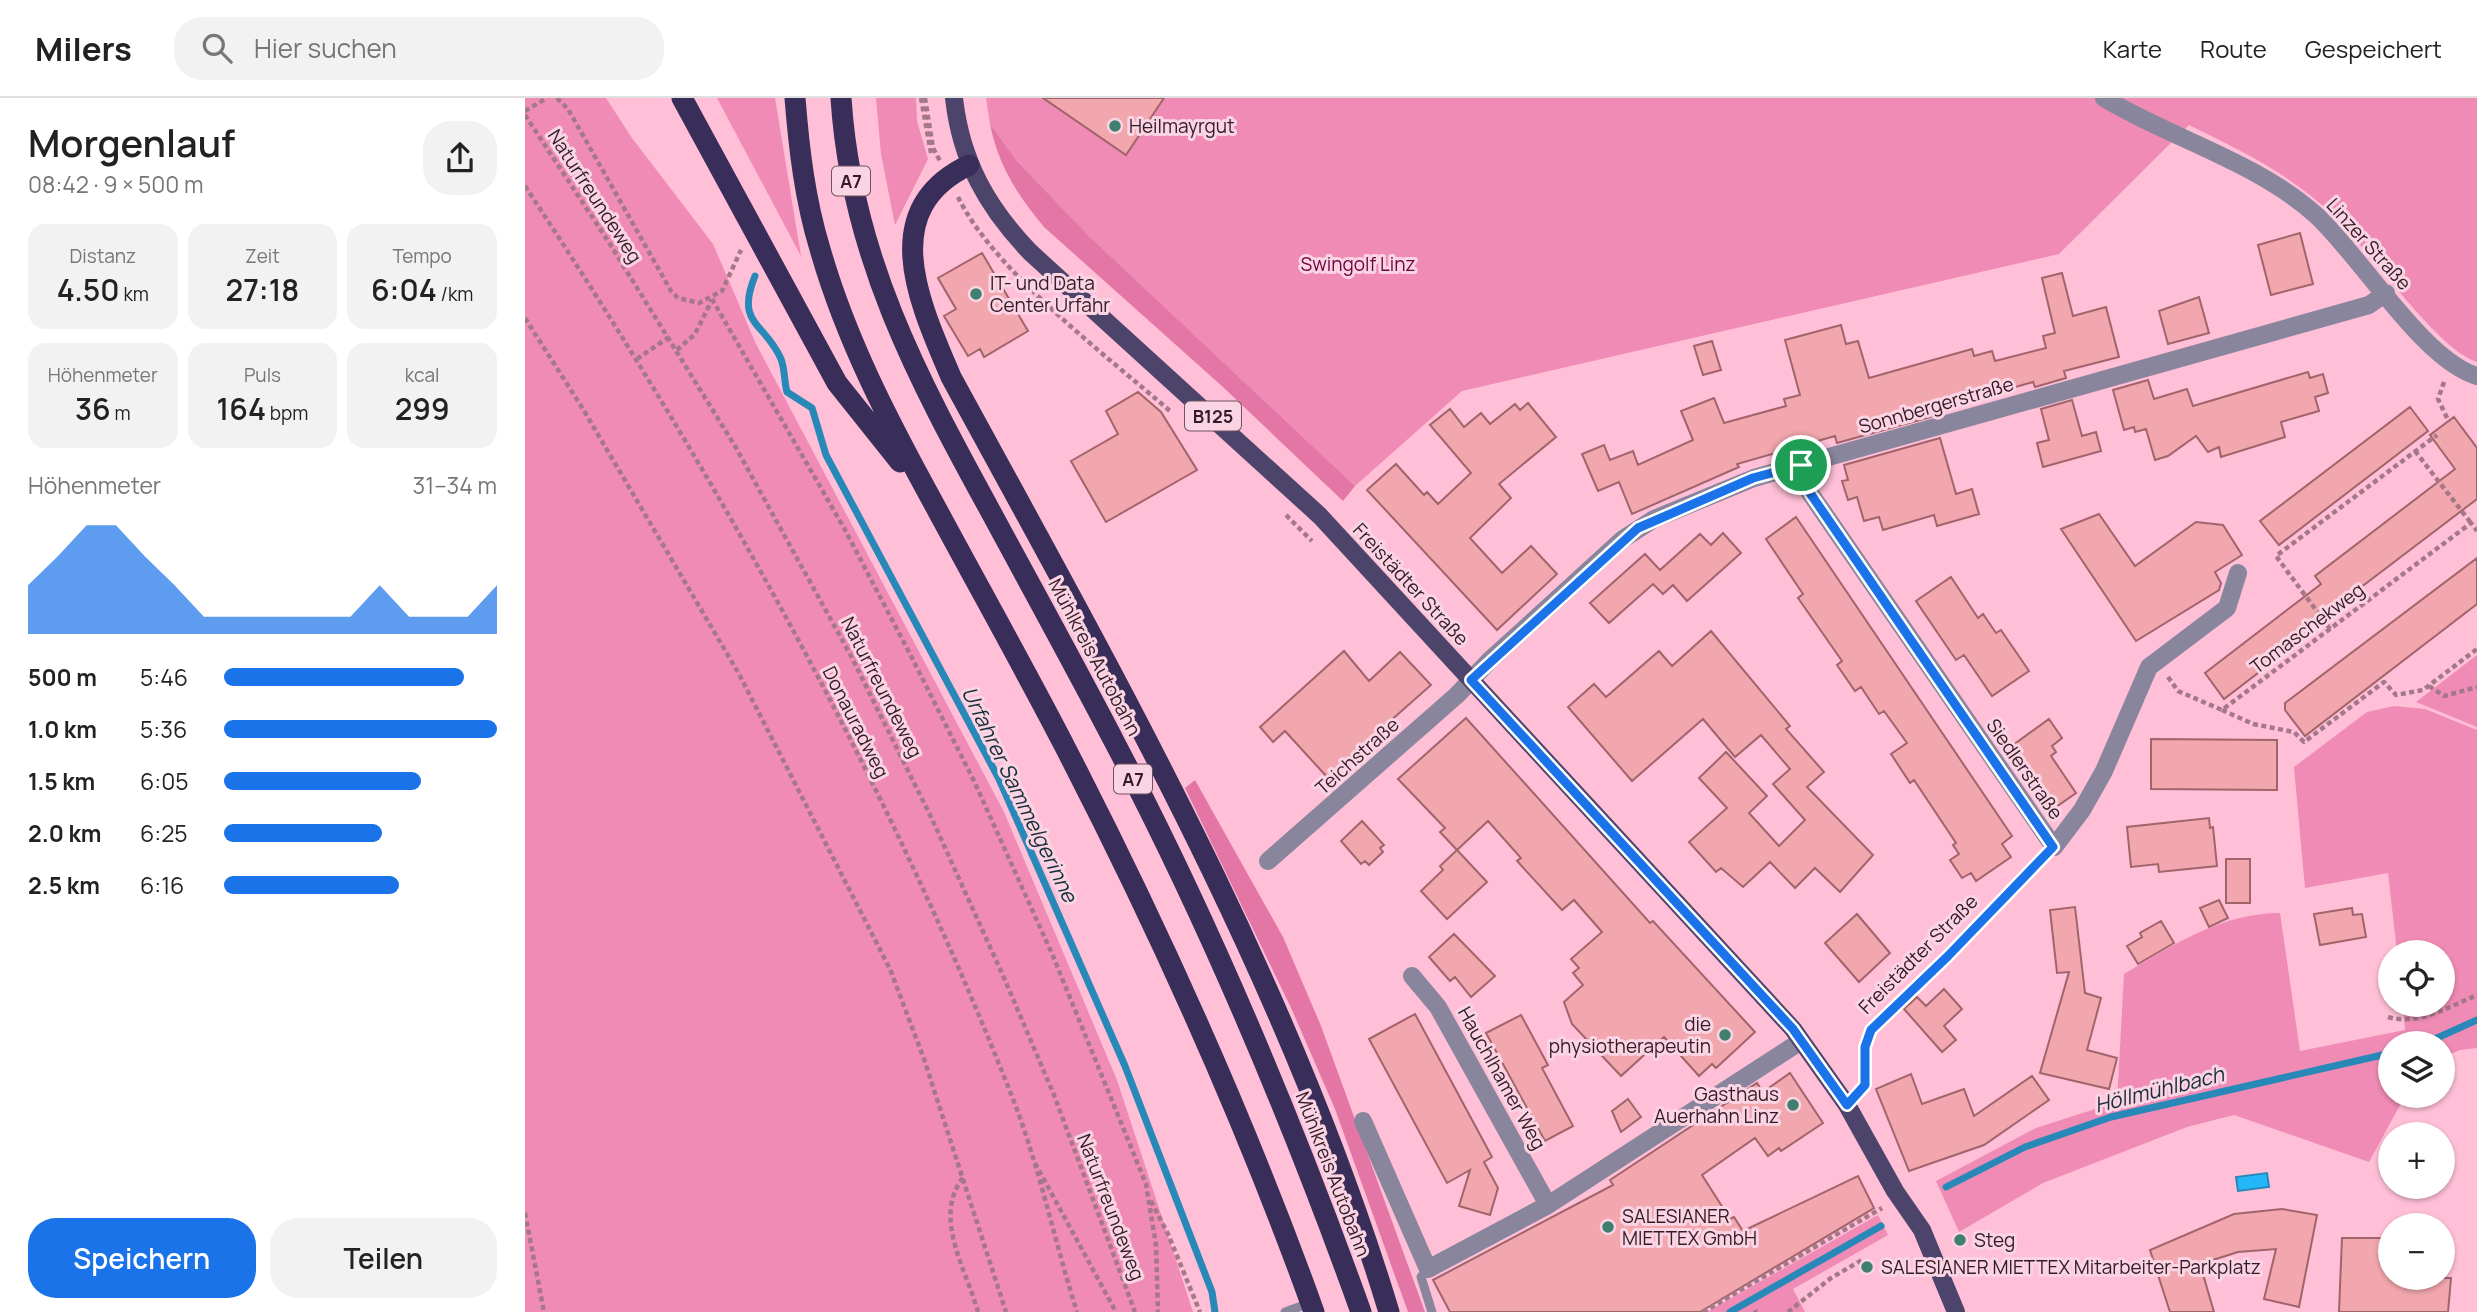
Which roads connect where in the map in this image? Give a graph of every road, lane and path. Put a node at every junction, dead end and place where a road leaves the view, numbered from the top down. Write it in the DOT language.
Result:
graph roads {
  1 [pos="547,98"];
  2 [pos="557,98"];
  3 [pos="795,98"];
  4 [pos="841,98"];
  5 [pos="923,98"];
  6 [pos="954,98"];
  7 [pos="2104,98"];
  8 [pos="682,102"];
  9 [pos="525,113"];
  10 [pos="932,151"];
  11 [pos="969,165"];
  12 [pos="525,186"];
  13 [pos="963,208"];
  14 [pos="741,249"];
  15 [pos="2386,293"];
  16 [pos="712,299"];
  17 [pos="525,318"];
  18 [pos="669,337"];
  19 [pos="677,350"];
  20 [pos="637,359"];
  21 [pos="2452,366"];
  22 [pos="2477,376"];
  23 [pos="1173,413"];
  24 [pos="2449,422"];
  25 [pos="2437,435"];
  26 [pos="2415,451"];
  27 [pos="1801,465"];
  28 [pos="932,502"];
  29 [pos="1282,512"];
  30 [pos="2471,523"];
  31 [pos="2477,531"];
  32 [pos="1318,548"];
  33 [pos="2238,573"];
  34 [pos="2330,629"];
  35 [pos="2477,649"];
  36 [pos="2156,660"];
  37 [pos="1471,680"];
  38 [pos="2429,686"];
  39 [pos="2477,687"];
  40 [pos="2222,710"];
  41 [pos="2053,847"];
  42 [pos="1268,861"];
  43 [pos="1412,976"];
  44 [pos="2477,995"];
  45 [pos="2455,1004"];
  46 [pos="2388,1017"];
  47 [pos="2417,1017"];
  48 [pos="1801,1041"];
  49 [pos="1847,1105"];
  50 [pos="1363,1121"];
  51 [pos="1031,1156"];
  52 [pos="963,1178"];
  53 [pos="1149,1198"];
  54 [pos="1548,1205"];
  55 [pos="1882,1208"];
  56 [pos="525,1213"];
  57 [pos="1862,1260"];
  58 [pos="1428,1269"];
  59 [pos="1312,1308"];
  60 [pos="544,1312"];
  61 [pos="978,1312"];
  62 [pos="1006,1312"];
  63 [pos="1077,1312"];
  64 [pos="1116,1312"];
  65 [pos="1135,1312"];
  66 [pos="1158,1312"];
  67 [pos="1200,1312"];
  68 [pos="1285,1312"];
  69 [pos="1361,1312"];
  70 [pos="1389,1312"];
  71 [pos="1431,1312"];
  72 [pos="1703,1312"];
  73 [pos="1787,1312"];
  74 [pos="1956,1312"];
  1 -- 9 [label="path"];
  2 -- 16 [label="path"];
  3 -- 28 [label="highway, A7"];
  4 -- 69 [label="highway, Mühlkreis Autobahn / A7"];
  5 -- 10 [label="path"];
  6 -- 11 [label="main road, Freistädter Straße / B125"];
  7 -- 15 [label="street, Linzer Straße"];
  8 -- 28 [label="highway"];
  9 -- 18 [label="path, Naturfreundeweg"];
  11 -- 37 [label="main road, Freistädter Straße / B125"];
  11 -- 70 [label="highway"];
  12 -- 20 [label="path, Donauradweg"];
  13 -- 23 [label="path"];
  14 -- 16 [label="path"];
  15 -- 21 [label="street, Linzer Straße"];
  15 -- 27 [label="street, Sonnbergerstraße"];
  16 -- 19 [label="path"];
  16 -- 53 [label="path"];
  17 -- 52 [label="path"];
  18 -- 19 [label="path, Naturfreundeweg"];
  18 -- 20 [label="path"];
  19 -- 65 [label="path, Naturfreundeweg"];
  20 -- 51 [label="path, Donauradweg"];
  21 -- 22 [label="street, Linzer Straße"];
  21 -- 24 [label="path"];
  25 -- 26 [label="path"];
  26 -- 30 [label="path"];
  26 -- 34 [label="path"];
  27 -- 37 [label="street, Sonnbergerstraße"];
  27 -- 41 [label="street, Siedlerstraße"];
  28 -- 59 [label="highway, A7"];
  29 -- 32 [label="path"];
  30 -- 31 [label="path"];
  30 -- 34 [label="path, Tomaschekweg"];
  33 -- 36 [label="street, Siedlerstraße"];
  34 -- 40 [label="path, Tomaschekweg"];
  35 -- 38 [label="path"];
  36 -- 40 [label="path"];
  36 -- 41 [label="street, Siedlerstraße"];
  37 -- 42 [label="street, Teichstraße"];
  37 -- 48 [label="main road, Freistädter Straße / B125"];
  38 -- 39 [label="path"];
  38 -- 40 [label="path"];
  41 -- 49 [label="lane, Freistädter Straße"];
  43 -- 54 [label="street, Hauchlhamer Weg"];
  44 -- 45 [label="path"];
  46 -- 47 [label="path"];
  48 -- 49 [label="main road, Freistädter Straße / B125"];
  48 -- 54 [label="street"];
  49 -- 74 [label="main road, Freistädter Straße / B125"];
  50 -- 58 [label="street"];
  51 -- 63 [label="path, Donauradweg"];
  51 -- 64 [label="path"];
  52 -- 61 [label="path"];
  52 -- 62 [label="path"];
  53 -- 66 [label="path"];
  53 -- 67 [label="path"];
  54 -- 58 [label="street"];
  55 -- 72 [label="path"];
  56 -- 60 [label="path"];
  57 -- 73 [label="path"];
  58 -- 71 [label="lane"];
  59 -- 68 [label="lane"];
}
